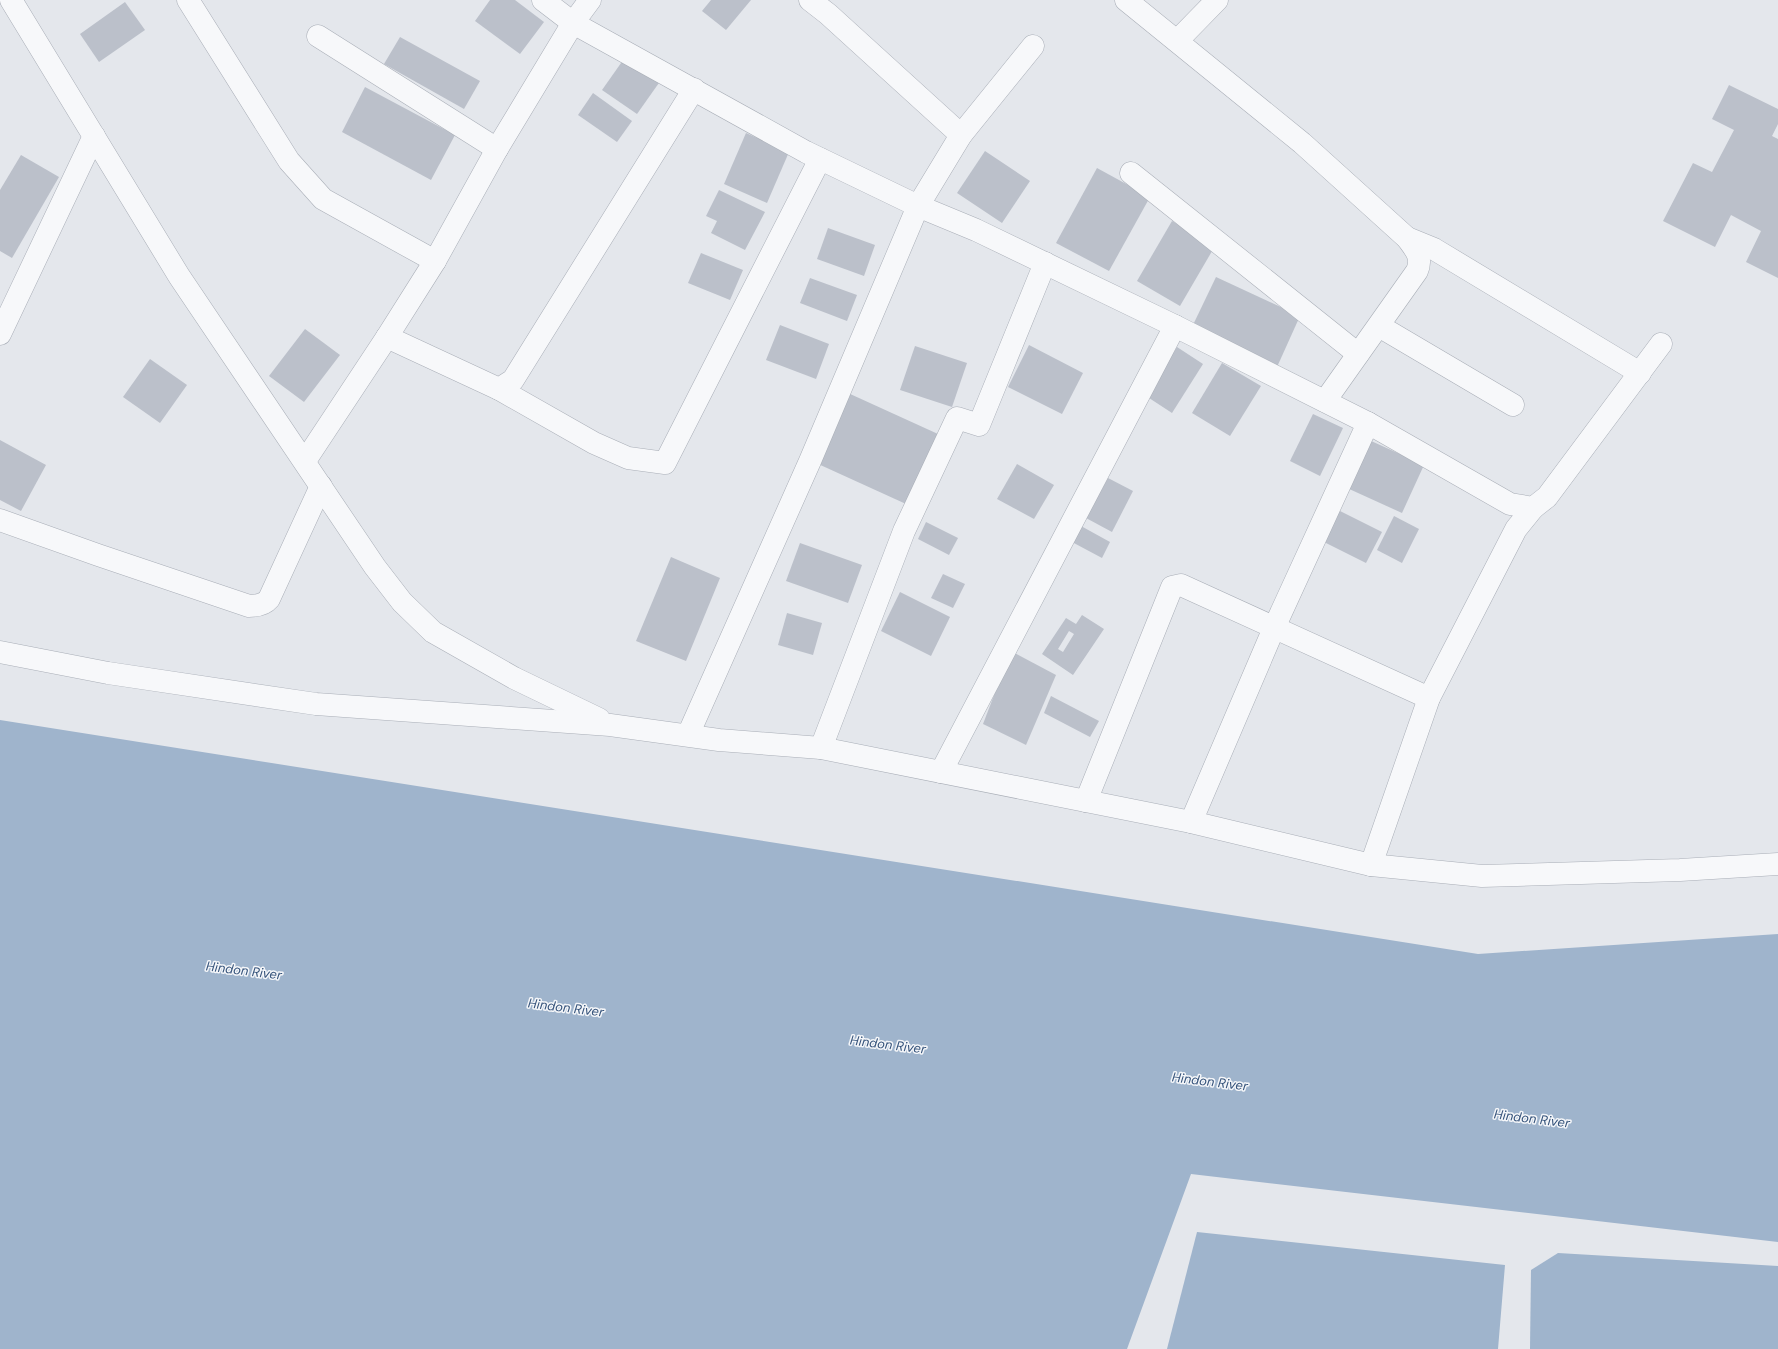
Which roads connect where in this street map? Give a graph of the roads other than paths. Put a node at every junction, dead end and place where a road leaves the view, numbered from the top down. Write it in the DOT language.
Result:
graph roads {
  1 [pos="11,0"];
  2 [pos="188,0"];
  3 [pos="543,0"];
  4 [pos="590,0"];
  5 [pos="810,0"];
  6 [pos="1126,0"];
  7 [pos="1218,0"];
  8 [pos="573,23"];
  9 [pos="318,36"];
  10 [pos="1177,41"];
  11 [pos="1033,46"];
  12 [pos="694,89"];
  13 [pos="961,135"];
  14 [pos="94,136"];
  15 [pos="497,149"];
  16 [pos="820,159"];
  17 [pos="1131,173"];
  18 [pos="918,206"];
  19 [pos="1407,238"];
  20 [pos="435,261"];
  21 [pos="1045,263"];
  22 [pos="1174,326"];
  23 [pos="1379,326"];
  24 [pos="0,334"];
  25 [pos="387,337"];
  26 [pos="1661,344"];
  27 [pos="1358,354"];
  28 [pos="1640,373"];
  29 [pos="499,390"];
  30 [pos="1326,401"];
  31 [pos="1512,405"];
  32 [pos="1368,423"];
  33 [pos="305,461"];
  34 [pos="321,486"];
  35 [pos="1533,508"];
  36 [pos="0,520"];
  37 [pos="1274,628"];
  38 [pos="0,652"];
  39 [pos="1429,698"];
  40 [pos="610,725"];
  41 [pos="688,735"];
  42 [pos="821,748"];
  43 [pos="941,772"];
  44 [pos="1086,801"];
  45 [pos="1191,822"];
  46 [pos="1778,864"];
  47 [pos="1370,865"];
  1 -- 14 [label="street"];
  2 -- 20 [label="street"];
  3 -- 8 [label="street"];
  4 -- 8 [label="street"];
  5 -- 13 [label="street"];
  6 -- 10 [label="street"];
  7 -- 10 [label="street"];
  8 -- 12 [label="street"];
  8 -- 15 [label="street"];
  9 -- 15 [label="street"];
  10 -- 19 [label="street"];
  11 -- 13 [label="street"];
  12 -- 16 [label="street"];
  12 -- 29 [label="street"];
  13 -- 18 [label="street"];
  14 -- 24 [label="street"];
  14 -- 33 [label="street"];
  15 -- 20 [label="street"];
  16 -- 18 [label="street"];
  16 -- 29 [label="street"];
  17 -- 27 [label="street"];
  18 -- 21 [label="street"];
  18 -- 41 [label="street"];
  19 -- 23 [label="street"];
  19 -- 28 [label="street"];
  20 -- 25 [label="street"];
  21 -- 22 [label="street"];
  21 -- 42 [label="street"];
  22 -- 30 [label="street"];
  22 -- 43 [label="street"];
  23 -- 27 [label="street"];
  23 -- 31 [label="street"];
  25 -- 29 [label="street"];
  25 -- 33 [label="street"];
  26 -- 28 [label="street"];
  27 -- 30 [label="street"];
  28 -- 35 [label="street"];
  30 -- 32 [label="street"];
  32 -- 35 [label="street"];
  32 -- 37 [label="street"];
  33 -- 34 [label="street"];
  34 -- 36 [label="street"];
  34 -- 40 [label="street"];
  35 -- 39 [label="street"];
  37 -- 39 [label="street"];
  37 -- 44 [label="street"];
  37 -- 45 [label="street"];
  38 -- 40 [label="street"];
  39 -- 47 [label="street"];
  40 -- 41 [label="street"];
  41 -- 42 [label="street"];
  42 -- 43 [label="street"];
  43 -- 44 [label="street"];
  44 -- 45 [label="street"];
  45 -- 47 [label="street"];
  46 -- 47 [label="street"];
}
